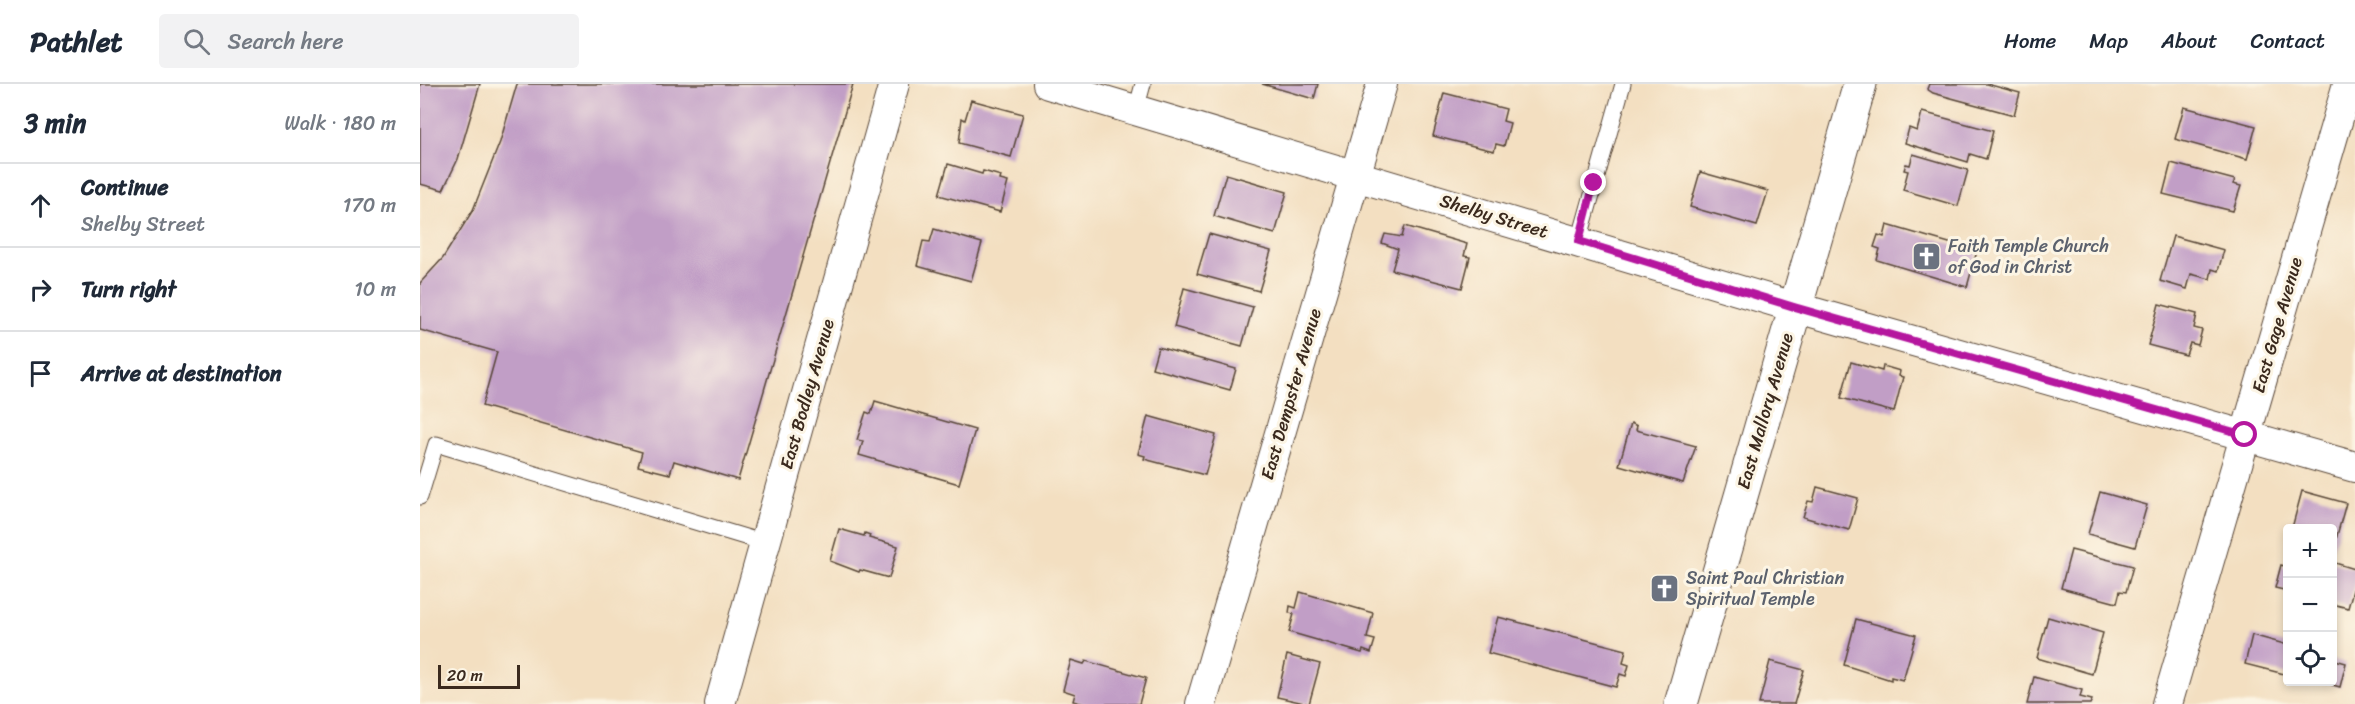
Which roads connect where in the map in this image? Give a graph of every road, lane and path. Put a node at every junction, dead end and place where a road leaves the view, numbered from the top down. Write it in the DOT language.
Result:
graph roads {
  1 [pos="894,84"];
  2 [pos="1048,84"];
  3 [pos="1382,84"];
  4 [pos="1623,84"];
  5 [pos="1860,84"];
  6 [pos="2348,84"];
  7 [pos="1139,97"];
  8 [pos="1356,174"];
  9 [pos="1579,241"];
  10 [pos="1794,307"];
  11 [pos="2245,435"];
  12 [pos="2355,467"];
  13 [pos="420,497"];
  14 [pos="765,543"];
  15 [pos="720,704"];
  16 [pos="1201,704"];
  17 [pos="1681,704"];
  18 [pos="2167,704"];
  1 -- 14 [label="street, East Bodley Avenue"];
  2 -- 7 [label="street, Shelby Street"];
  3 -- 8 [label="street, East Dempster Avenue"];
  4 -- 9 [label="lane"];
  5 -- 10 [label="main road, East Mallory Avenue"];
  6 -- 11 [label="street, East Gage Avenue"];
  7 -- 8 [label="street, Shelby Street"];
  8 -- 9 [label="street, Shelby Street"];
  8 -- 16 [label="street, East Dempster Avenue"];
  9 -- 10 [label="street, Shelby Street"];
  10 -- 11 [label="street, Shelby Street"];
  10 -- 17 [label="main road, East Mallory Avenue"];
  11 -- 12 [label="street, Shelby Street"];
  11 -- 18 [label="street, East Gage Avenue"];
  13 -- 14 [label="lane"];
  14 -- 15 [label="street, East Bodley Avenue"];
}
